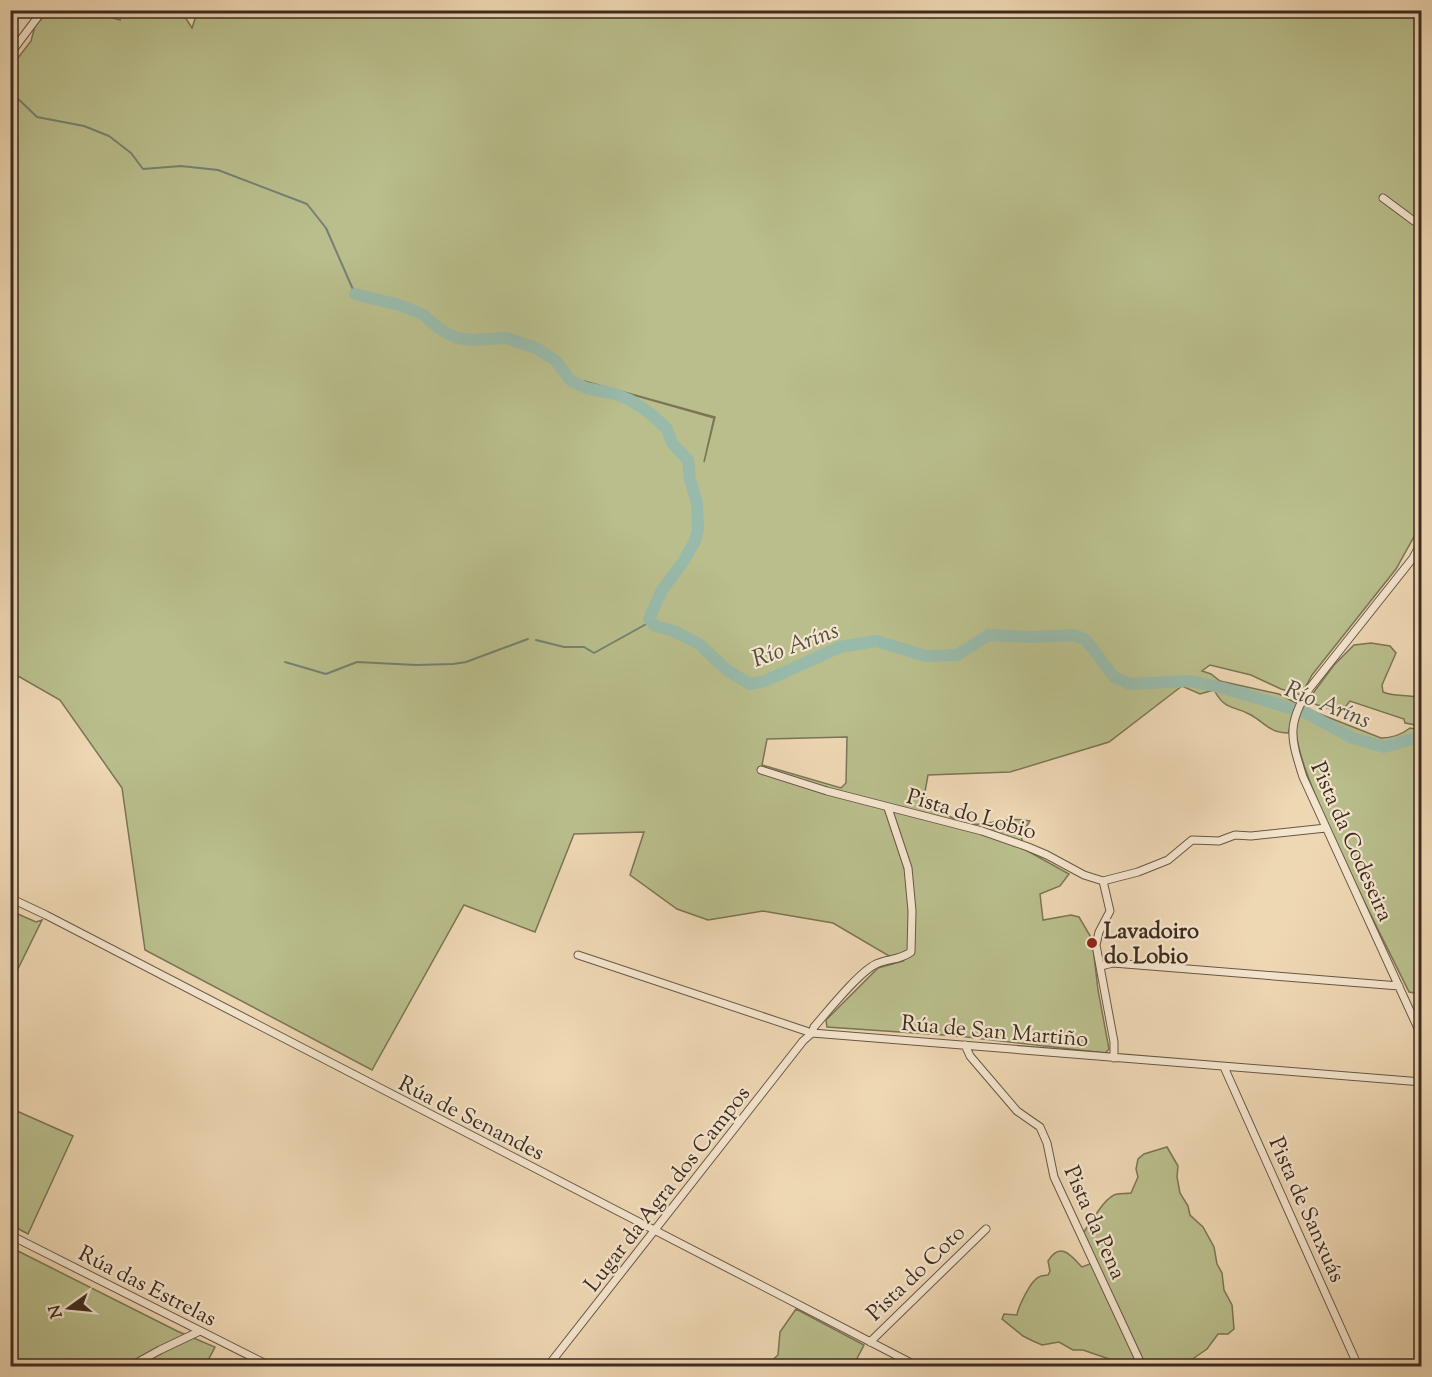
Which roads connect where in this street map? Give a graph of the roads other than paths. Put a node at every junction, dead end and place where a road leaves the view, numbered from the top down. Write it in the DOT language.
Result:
graph roads {
  1 [pos="43,10"];
  2 [pos="10,54"];
  3 [pos="1383,198"];
  4 [pos="1422,227"];
  5 [pos="1422,541"];
  6 [pos="761,770"];
  7 [pos="888,808"];
  8 [pos="1326,828"];
  9 [pos="1103,881"];
  10 [pos="10,898"];
  11 [pos="578,955"];
  12 [pos="1101,966"];
  13 [pos="1399,986"];
  14 [pos="812,1033"];
  15 [pos="1422,1037"];
  16 [pos="965,1045"];
  17 [pos="1114,1058"];
  18 [pos="1224,1067"];
  19 [pos="1422,1082"];
  20 [pos="986,1229"];
  21 [pos="656,1231"];
  22 [pos="10,1235"];
  23 [pos="200,1331"];
  24 [pos="870,1342"];
  25 [pos="131,1366"];
  26 [pos="270,1366"];
  27 [pos="548,1366"];
  28 [pos="917,1366"];
  29 [pos="1142,1366"];
  30 [pos="1358,1366"];
  1 -- 2 [label="street"];
  3 -- 4 [label="street"];
  5 -- 8 [label="street, Pista da Codeseira"];
  6 -- 7 [label="street, Pista do Lobio"];
  7 -- 9 [label="street, Pista do Lobio"];
  7 -- 14 [label="street, Lugar da Agra dos Campos"];
  8 -- 9 [label="street"];
  8 -- 13 [label="street, Pista da Codeseira"];
  9 -- 12 [label="street"];
  10 -- 21 [label="street, Rúa de Senandes"];
  11 -- 14 [label="street, Rúa de San Martiño"];
  12 -- 13 [label="street"];
  12 -- 17 [label="street"];
  13 -- 15 [label="street, Pista da Codeseira"];
  14 -- 16 [label="street, Rúa de San Martiño"];
  14 -- 21 [label="street, Lugar da Agra dos Campos"];
  16 -- 17 [label="street, Rúa de San Martiño"];
  16 -- 29 [label="street, Pista da Pena"];
  17 -- 18 [label="street, Rúa de San Martiño"];
  18 -- 19 [label="street, Rúa de San Martiño"];
  18 -- 30 [label="street, Pista de Sanxuás"];
  20 -- 24 [label="street, Pista do Coto"];
  21 -- 24 [label="street, Rúa de Senandes"];
  21 -- 27 [label="street, Lugar da Agra dos Campos"];
  22 -- 23 [label="street, Rúa das Estrelas"];
  23 -- 25 [label="street"];
  23 -- 26 [label="street, Rúa das Estrelas"];
  24 -- 28 [label="street, Rúa de Senandes"];
}
